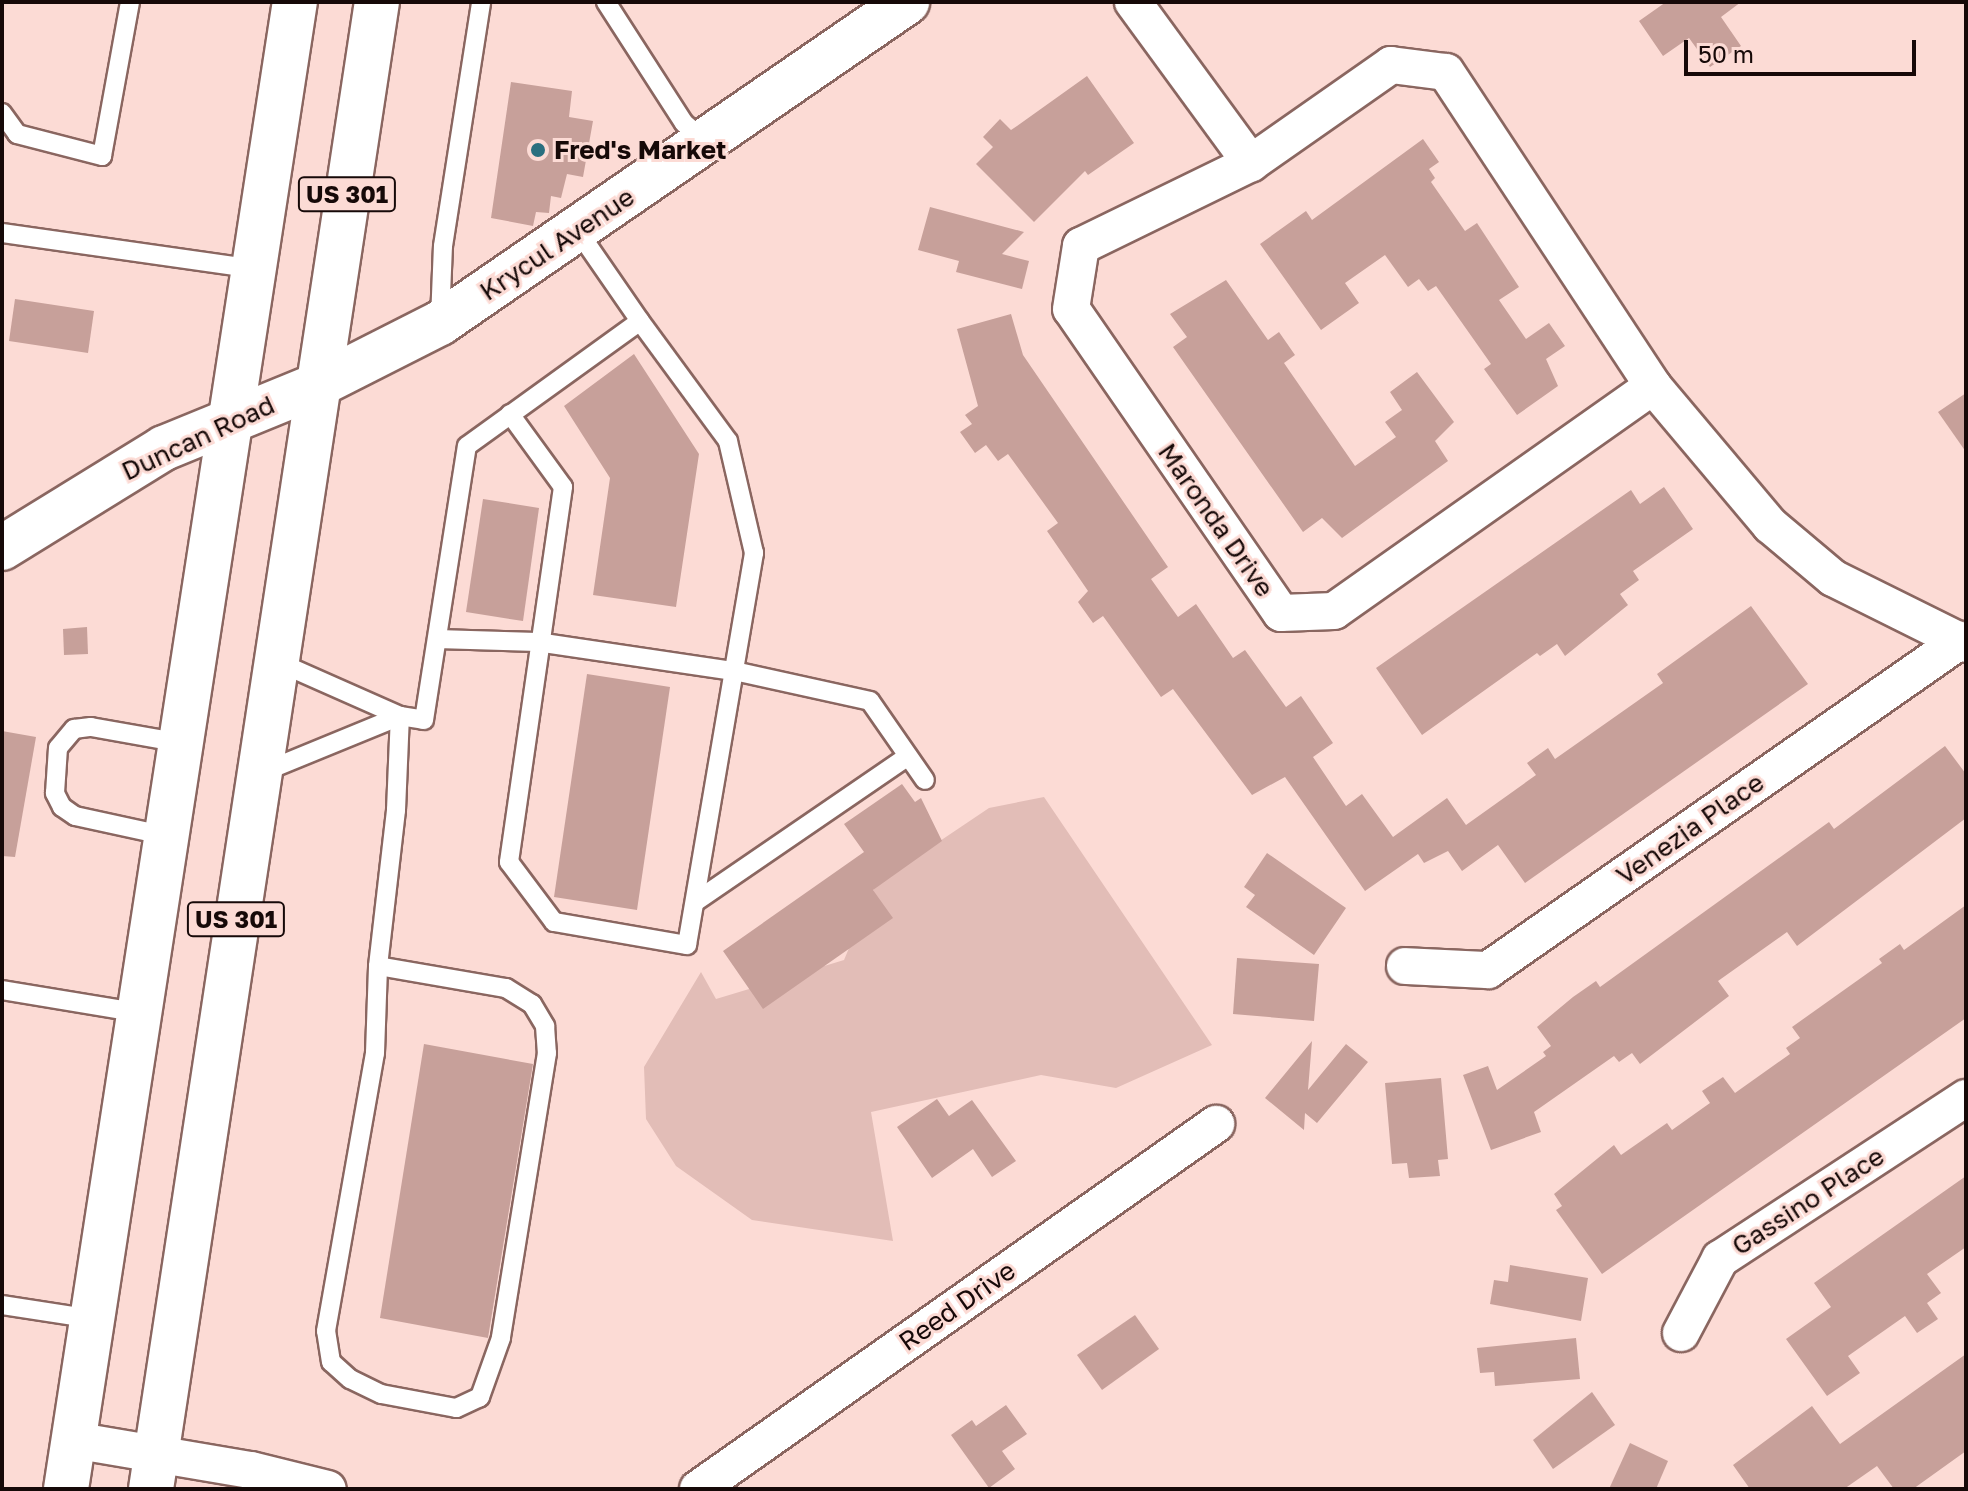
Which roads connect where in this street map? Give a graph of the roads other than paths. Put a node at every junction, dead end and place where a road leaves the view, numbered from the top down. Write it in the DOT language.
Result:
graph roads {
  1 [pos="130,2"];
  2 [pos="295,2"];
  3 [pos="377,2"];
  4 [pos="481,2"];
  5 [pos="606,2"];
  6 [pos="907,2"];
  7 [pos="1133,2"];
  8 [pos="2,113"];
  9 [pos="706,142"];
  10 [pos="1251,163"];
  11 [pos="578,231"];
  12 [pos="2,233"];
  13 [pos="254,269"];
  14 [pos="640,321"];
  15 [pos="440,323"];
  16 [pos="316,386"];
  17 [pos="1653,386"];
  18 [pos="510,414"];
  19 [pos="229,419"];
  20 [pos="2,548"];
  21 [pos="437,639"];
  22 [pos="537,642"];
  23 [pos="1964,642"];
  24 [pos="275,660"];
  25 [pos="734,671"];
  26 [pos="400,716"];
  27 [pos="181,743"];
  28 [pos="908,756"];
  29 [pos="258,774"];
  30 [pos="925,780"];
  31 [pos="167,836"];
  32 [pos="695,902"];
  33 [pos="378,966"];
  34 [pos="1405,966"];
  35 [pos="2,990"];
  36 [pos="141,1013"];
  37 [pos="1966,1098"];
  38 [pos="1216,1124"];
  39 [pos="2,1305"];
  40 [pos="93,1319"];
  41 [pos="1681,1333"];
  42 [pos="73,1440"];
  43 [pos="154,1471"];
  44 [pos="66,1489"];
  45 [pos="328,1489"];
  46 [pos="698,1489"];
  1 -- 8 [label="lane"];
  2 -- 13 [label="main road, US 301"];
  3 -- 16 [label="main road, US 301"];
  4 -- 15 [label="lane"];
  5 -- 9 [label="lane"];
  6 -- 9 [label="main road, Krycul Avenue"];
  7 -- 10 [label="street"];
  9 -- 11 [label="main road, Krycul Avenue"];
  10 -- 17 [label="street, Maronda Drive"];
  10 -- 17 [label="street, Maronda Drive"];
  11 -- 14 [label="lane"];
  11 -- 15 [label="main road, Krycul Avenue"];
  12 -- 13 [label="lane"];
  13 -- 19 [label="main road, US 301"];
  14 -- 18 [label="lane"];
  14 -- 25 [label="lane"];
  15 -- 16 [label="main road, Krycul Avenue"];
  16 -- 19 [label="main road, Duncan Road"];
  16 -- 24 [label="main road, US 301"];
  17 -- 23 [label="street, Maronda Drive"];
  18 -- 21 [label="lane"];
  18 -- 22 [label="lane"];
  19 -- 20 [label="main road, Duncan Road"];
  19 -- 27 [label="main road, US 301"];
  21 -- 22 [label="lane"];
  21 -- 26 [label="lane"];
  22 -- 25 [label="lane"];
  22 -- 32 [label="lane"];
  23 -- 34 [label="street, Venezia Place"];
  24 -- 26 [label="lane"];
  24 -- 29 [label="main road, US 301"];
  25 -- 28 [label="lane"];
  25 -- 32 [label="lane"];
  26 -- 29 [label="lane"];
  26 -- 33 [label="lane"];
  27 -- 31 [label="main road, US 301"];
  27 -- 31 [label="lane"];
  28 -- 30 [label="lane"];
  28 -- 32 [label="lane"];
  29 -- 43 [label="main road, US 301"];
  31 -- 36 [label="main road, US 301"];
  33 -- 33 [label="lane"];
  35 -- 36 [label="lane"];
  36 -- 40 [label="main road, US 301"];
  37 -- 41 [label="street, Gassino Place"];
  38 -- 46 [label="street, Reed Drive"];
  39 -- 40 [label="lane"];
  40 -- 42 [label="main road, US 301"];
  42 -- 43 [label="street"];
  42 -- 44 [label="main road, US 301"];
  43 -- 45 [label="street"];
}
